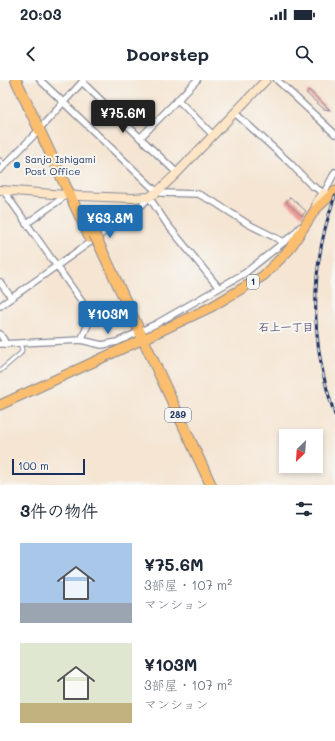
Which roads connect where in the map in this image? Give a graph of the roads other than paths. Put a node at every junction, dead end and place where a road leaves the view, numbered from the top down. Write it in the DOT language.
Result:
graph roads {
  1 [pos="16,80"];
  2 [pos="21,80"];
  3 [pos="40,80"];
  4 [pos="197,80"];
  5 [pos="266,80"];
  6 [pos="277,80"];
  7 [pos="83,81"];
  8 [pos="178,100"];
  9 [pos="64,103"];
  10 [pos="235,113"];
  11 [pos="41,128"];
  12 [pos="335,134"];
  13 [pos="213,135"];
  14 [pos="140,138"];
  15 [pos="0,160"];
  16 [pos="5,164"];
  17 [pos="0,170"];
  18 [pos="335,172"];
  19 [pos="177,173"];
  20 [pos="1,190"];
  21 [pos="335,191"];
  22 [pos="157,192"];
  23 [pos="324,193"];
  24 [pos="70,195"];
  25 [pos="149,197"];
  26 [pos="315,210"];
  27 [pos="26,224"];
  28 [pos="284,242"];
  29 [pos="56,266"];
  30 [pos="0,282"];
  31 [pos="219,288"];
  32 [pos="11,297"];
  33 [pos="0,306"];
  34 [pos="0,334"];
  35 [pos="81,340"];
  36 [pos="140,340"];
  37 [pos="20,343"];
  38 [pos="2,344"];
  39 [pos="0,371"];
  40 [pos="0,405"];
  41 [pos="205,485"];
  42 [pos="211,485"];
  1 -- 11 [label="highway, 289"];
  2 -- 11 [label="highway, 289"];
  3 -- 9 [label="street"];
  4 -- 8 [label="street"];
  5 -- 10 [label="street"];
  6 -- 12 [label="street"];
  7 -- 9 [label="street"];
  7 -- 14 [label="street"];
  8 -- 13 [label="street"];
  8 -- 14 [label="street"];
  9 -- 11 [label="street"];
  9 -- 22 [label="street"];
  10 -- 13 [label="street"];
  10 -- 23 [label="street"];
  11 -- 16 [label="street"];
  11 -- 24 [label="highway, 289"];
  13 -- 19 [label="street"];
  14 -- 19 [label="street"];
  15 -- 16 [label="lane"];
  16 -- 17 [label="street"];
  18 -- 23 [label="street"];
  19 -- 22 [label="street"];
  20 -- 24 [label="street"];
  20 -- 27 [label="street"];
  21 -- 26 [label="main road, 1"];
  22 -- 25 [label="street"];
  22 -- 28 [label="street"];
  23 -- 26 [label="street"];
  24 -- 25 [label="street"];
  24 -- 27 [label="street"];
  24 -- 36 [label="highway, 289, bridge"];
  25 -- 29 [label="street"];
  25 -- 31 [label="street"];
  26 -- 28 [label="street"];
  26 -- 36 [label="main road, 1"];
  27 -- 29 [label="street"];
  28 -- 31 [label="street"];
  29 -- 32 [label="street"];
  29 -- 35 [label="street"];
  30 -- 32 [label="street"];
  31 -- 36 [label="street"];
  32 -- 33 [label="street"];
  34 -- 38 [label="street"];
  35 -- 36 [label="street"];
  35 -- 37 [label="street"];
  36 -- 40 [label="main road, 1"];
  36 -- 41 [label="highway, 289"];
  36 -- 42 [label="highway, 289"];
  37 -- 38 [label="street"];
  37 -- 39 [label="lane"];
}
